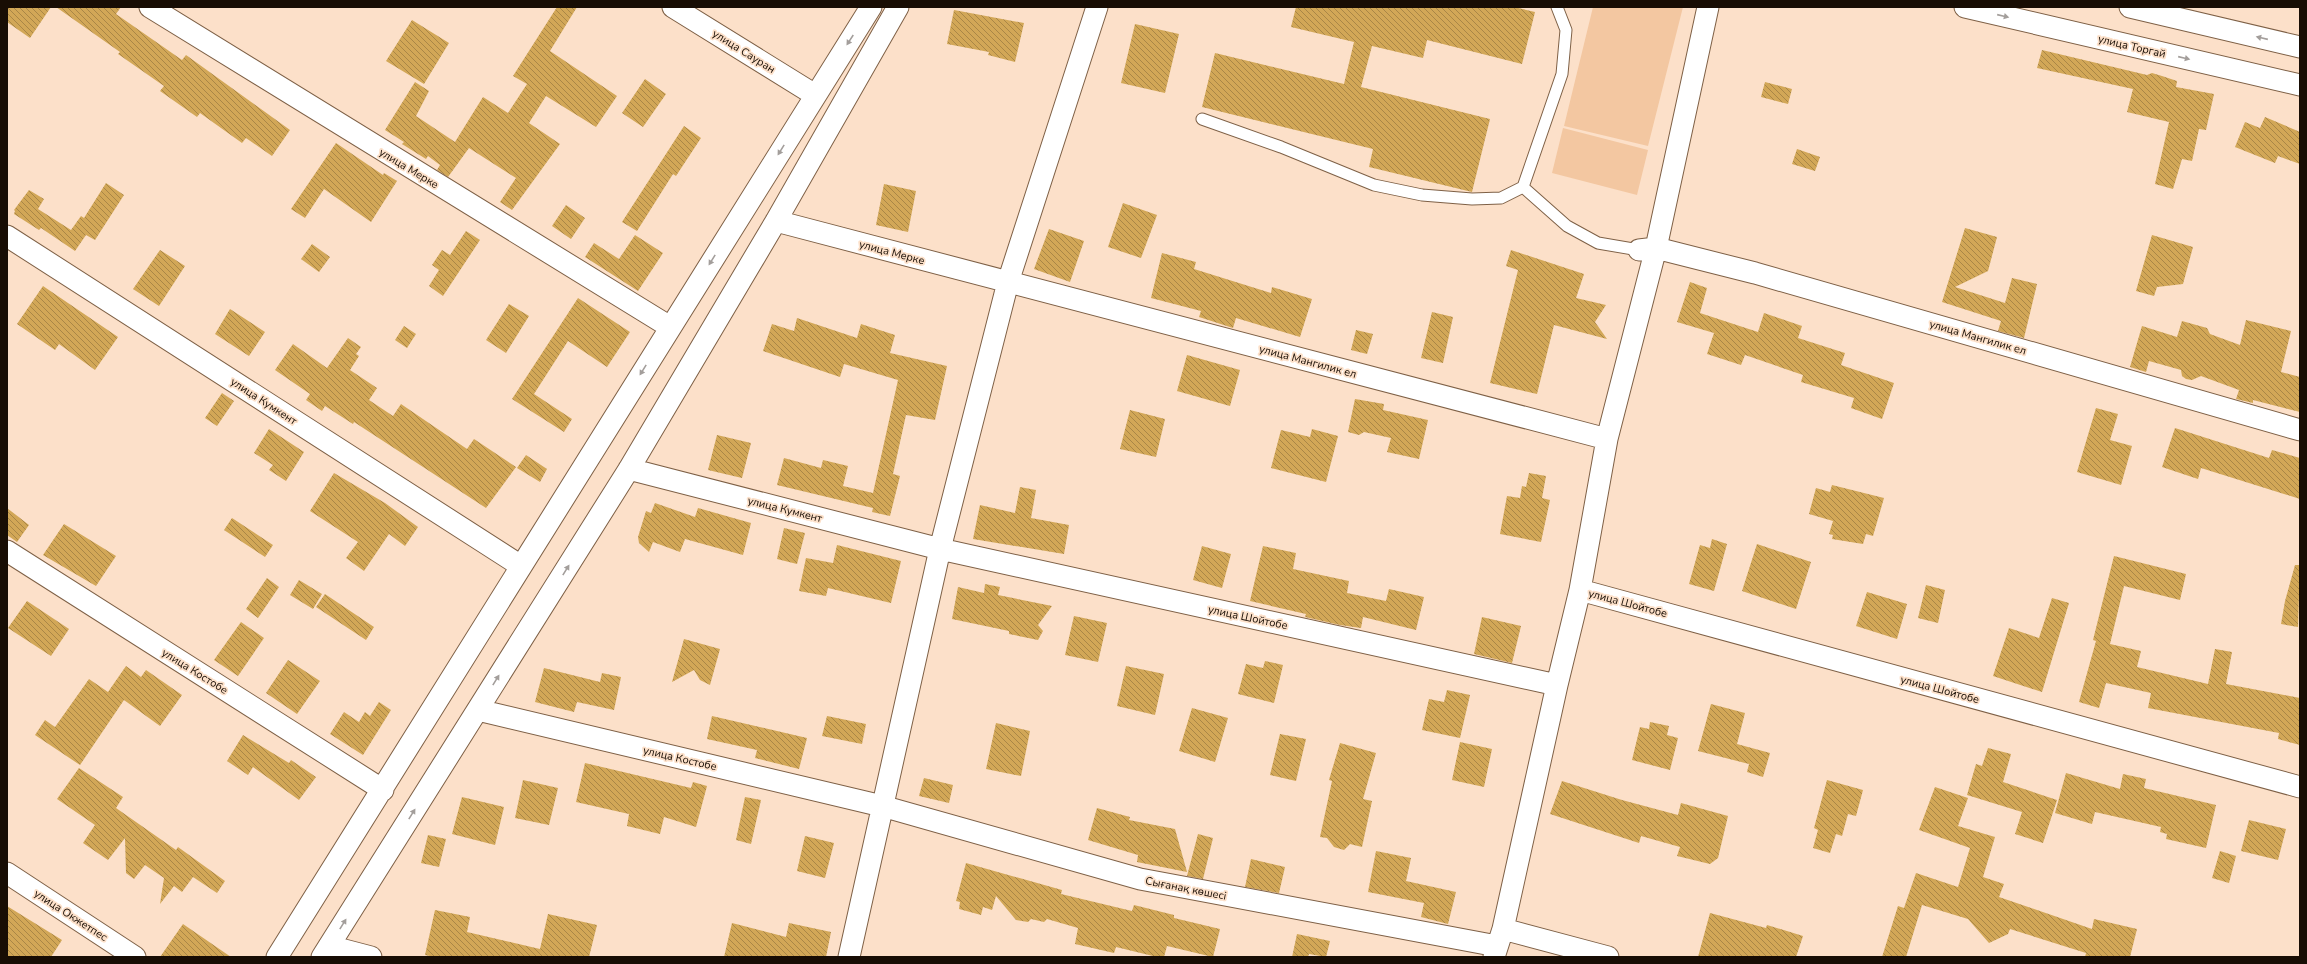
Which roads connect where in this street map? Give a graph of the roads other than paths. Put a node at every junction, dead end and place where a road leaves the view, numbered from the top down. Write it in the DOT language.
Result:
graph roads {
  1 [pos="150,7"];
  2 [pos="673,7"];
  3 [pos="871,7"];
  4 [pos="898,7"];
  5 [pos="1097,7"];
  6 [pos="1557,7"];
  7 [pos="1708,7"];
  8 [pos="1965,7"];
  9 [pos="2130,7"];
  10 [pos="2300,46"];
  11 [pos="2300,85"];
  12 [pos="815,94"];
  13 [pos="1202,119"];
  14 [pos="1523,187"];
  15 [pos="776,221"];
  16 [pos="7,236"];
  17 [pos="1647,249"];
  18 [pos="1008,282"];
  19 [pos="670,327"];
  20 [pos="2300,430"];
  21 [pos="1607,439"];
  22 [pos="629,469"];
  23 [pos="940,549"];
  24 [pos="7,551"];
  25 [pos="521,566"];
  26 [pos="1580,590"];
  27 [pos="1557,685"];
  28 [pos="478,710"];
  29 [pos="2300,787"];
  30 [pos="383,790"];
  31 [pos="882,806"];
  32 [pos="7,873"];
  33 [pos="1498,944"];
  34 [pos="326,952"];
  35 [pos="135,957"];
  36 [pos="277,957"];
  37 [pos="370,957"];
  38 [pos="849,957"];
  39 [pos="1608,957"];
  1 -- 19 [label="street, улица Мерке"];
  2 -- 12 [label="street, улица Сауран"];
  3 -- 12 [label="street, one-way"];
  4 -- 15 [label="street"];
  5 -- 18 [label="street"];
  6 -- 14 [label="lane"];
  7 -- 17 [label="street"];
  8 -- 11 [label="street, улица Торгай, one-way"];
  10 -- 9 [label="street, one-way"];
  12 -- 19 [label="street, one-way"];
  13 -- 14 [label="lane"];
  14 -- 17 [label="lane"];
  15 -- 18 [label="street, улица Мерке"];
  15 -- 22 [label="street"];
  16 -- 25 [label="street, улица Кумкент"];
  17 -- 20 [label="street, улица Мангилик ел"];
  17 -- 21 [label="street"];
  18 -- 21 [label="street, улица Мангилик ел"];
  18 -- 23 [label="street"];
  19 -- 25 [label="street, one-way"];
  21 -- 26 [label="street"];
  22 -- 23 [label="street, улица Кумкент"];
  28 -- 22 [label="street, one-way"];
  23 -- 27 [label="street, улица Шойтобе"];
  23 -- 31 [label="street"];
  24 -- 30 [label="street, улица Костобе"];
  25 -- 30 [label="street"];
  26 -- 27 [label="street"];
  26 -- 29 [label="street, улица Шойтобе"];
  27 -- 33 [label="street"];
  28 -- 31 [label="street, улица Костобе"];
  34 -- 28 [label="street, one-way"];
  30 -- 36 [label="street"];
  31 -- 33 [label="street, Сығанақ көшесі"];
  31 -- 38 [label="street"];
  32 -- 35 [label="street, улица Окжетпес"];
  33 -- 39 [label="street, Сығанақ көшесі"];
  34 -- 37 [label="street"];
}
